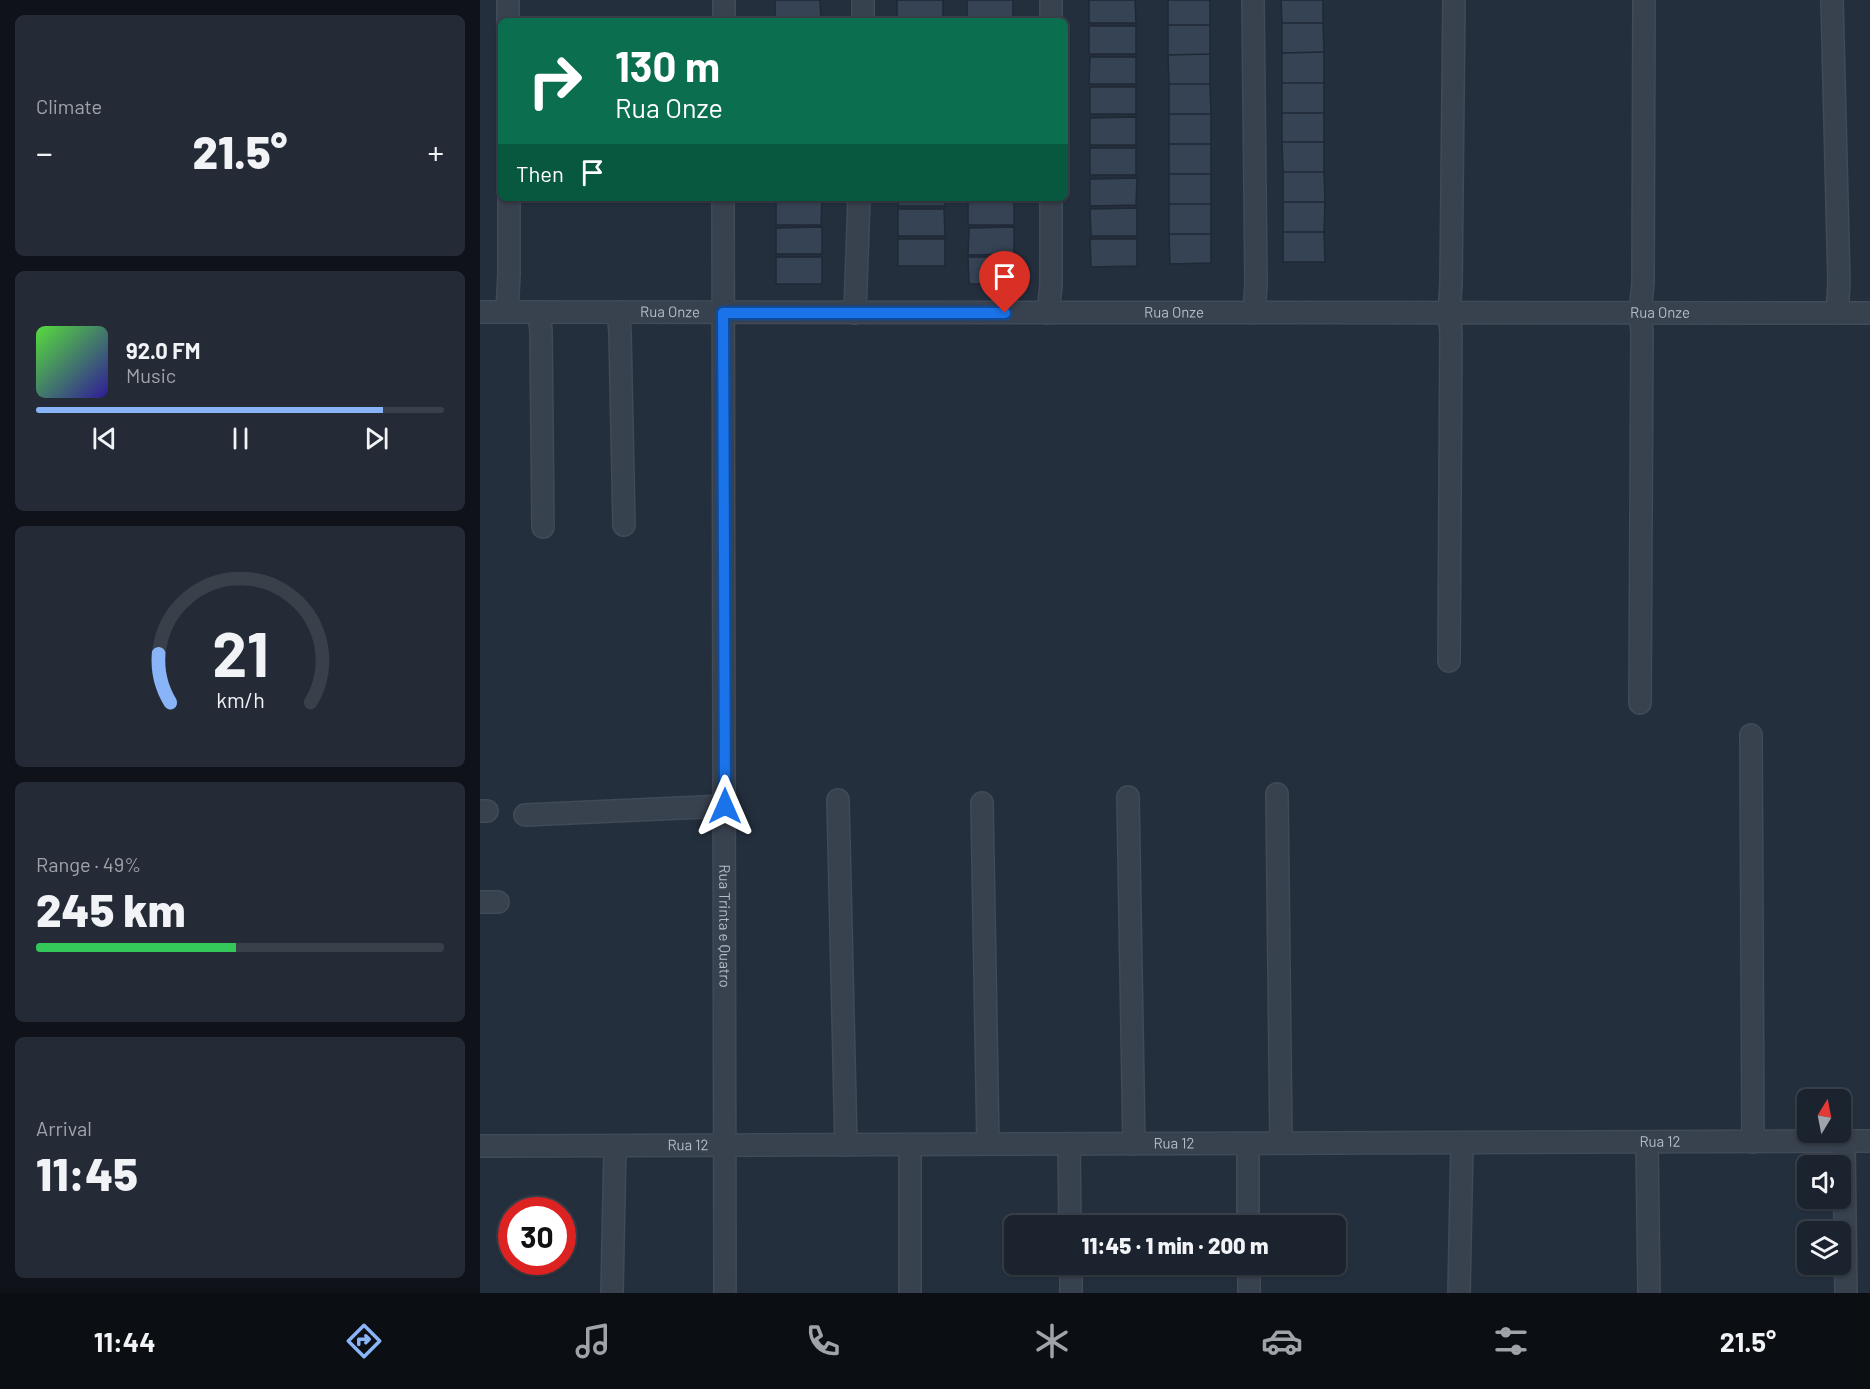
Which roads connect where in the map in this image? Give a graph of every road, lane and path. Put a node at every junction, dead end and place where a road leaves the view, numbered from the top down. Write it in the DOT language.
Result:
graph roads {
  1 [pos="508,0"];
  2 [pos="724,0"];
  3 [pos="863,0"];
  4 [pos="1052,0"];
  5 [pos="1253,0"];
  6 [pos="1454,0"];
  7 [pos="1644,0"];
  8 [pos="1832,0"];
  9 [pos="508,18"];
  10 [pos="724,18"];
  11 [pos="863,18"];
  12 [pos="1051,18"];
  13 [pos="508,201"];
  14 [pos="723,201"];
  15 [pos="859,201"];
  16 [pos="1051,201"];
  17 [pos="480,312"];
  18 [pos="507,312"];
  19 [pos="539,312"];
  20 [pos="618,312"];
  21 [pos="723,313"];
  22 [pos="855,313"];
  23 [pos="1048,313"];
  24 [pos="1254,313"];
  25 [pos="1449,313"];
  26 [pos="1640,313"];
  27 [pos="1837,313"];
  28 [pos="1870,313"];
  29 [pos="624,525"];
  30 [pos="543,527"];
  31 [pos="1449,661"];
  32 [pos="1640,703"];
  33 [pos="1750,735"];
  34 [pos="1277,794"];
  35 [pos="1128,797"];
  36 [pos="838,800"];
  37 [pos="982,803"];
  38 [pos="725,806"];
  39 [pos="525,814"];
  40 [pos="1870,1141"];
  41 [pos="1647,1142"];
  42 [pos="1753,1142"];
  43 [pos="1797,1142"];
  44 [pos="1851,1142"];
  45 [pos="1281,1143"];
  46 [pos="1462,1143"];
  47 [pos="1844,1143"];
  48 [pos="910,1144"];
  49 [pos="988,1144"];
  50 [pos="1069,1144"];
  51 [pos="1134,1144"];
  52 [pos="1248,1144"];
  53 [pos="725,1145"];
  54 [pos="846,1145"];
  55 [pos="480,1146"];
  56 [pos="615,1146"];
  57 [pos="1070,1215"];
  58 [pos="1248,1215"];
  59 [pos="1071,1275"];
  60 [pos="1249,1275"];
  61 [pos="612,1293"];
  62 [pos="725,1293"];
  63 [pos="910,1293"];
  64 [pos="1071,1293"];
  65 [pos="1249,1293"];
  66 [pos="1459,1293"];
  67 [pos="1649,1293"];
  68 [pos="1846,1293"];
  1 -- 9 [label="street"];
  2 -- 10 [label="street"];
  3 -- 11 [label="street"];
  4 -- 12 [label="street"];
  5 -- 24 [label="street"];
  6 -- 25 [label="street"];
  7 -- 26 [label="street"];
  8 -- 27 [label="street"];
  13 -- 18 [label="street"];
  14 -- 21 [label="street, Rua Trinta e Quatro"];
  15 -- 22 [label="street"];
  16 -- 23 [label="street"];
  17 -- 18 [label="street, Rua Onze"];
  18 -- 19 [label="street, Rua Onze"];
  19 -- 20 [label="street, Rua Onze"];
  19 -- 30 [label="street"];
  20 -- 21 [label="street, Rua Onze"];
  20 -- 29 [label="street"];
  21 -- 22 [label="street, Rua Onze"];
  21 -- 38 [label="street, Rua Trinta e Quatro"];
  22 -- 23 [label="street, Rua Onze"];
  23 -- 24 [label="street, Rua Onze"];
  24 -- 25 [label="street, Rua Onze"];
  25 -- 26 [label="street, Rua Onze"];
  25 -- 31 [label="street"];
  26 -- 27 [label="street, Rua Onze"];
  26 -- 32 [label="street"];
  27 -- 28 [label="street, Rua Onze"];
  33 -- 42 [label="street"];
  34 -- 45 [label="street"];
  35 -- 51 [label="street"];
  36 -- 54 [label="street"];
  37 -- 49 [label="street"];
  38 -- 39 [label="street"];
  38 -- 53 [label="street, Rua Trinta e Quatro"];
  40 -- 44 [label="street, Rua 12"];
  41 -- 42 [label="street, Rua 12"];
  41 -- 46 [label="street, Rua 12"];
  41 -- 67 [label="street"];
  42 -- 43 [label="street, Rua 12"];
  45 -- 46 [label="street, Rua 12"];
  45 -- 52 [label="street, Rua 12"];
  46 -- 66 [label="street"];
  47 -- 68 [label="street"];
  48 -- 49 [label="street, Rua 12"];
  48 -- 54 [label="street, Rua 12"];
  48 -- 63 [label="street"];
  49 -- 50 [label="street, Rua 12"];
  50 -- 51 [label="street, Rua 12"];
  50 -- 57 [label="street"];
  51 -- 52 [label="street, Rua 12"];
  52 -- 58 [label="street"];
  53 -- 54 [label="street, Rua 12"];
  53 -- 56 [label="street, Rua 12"];
  53 -- 62 [label="street, Rua Trinta e Quatro"];
  55 -- 56 [label="street, Rua 12"];
  56 -- 61 [label="street"];
  59 -- 64 [label="street"];
  60 -- 65 [label="street"];
}
